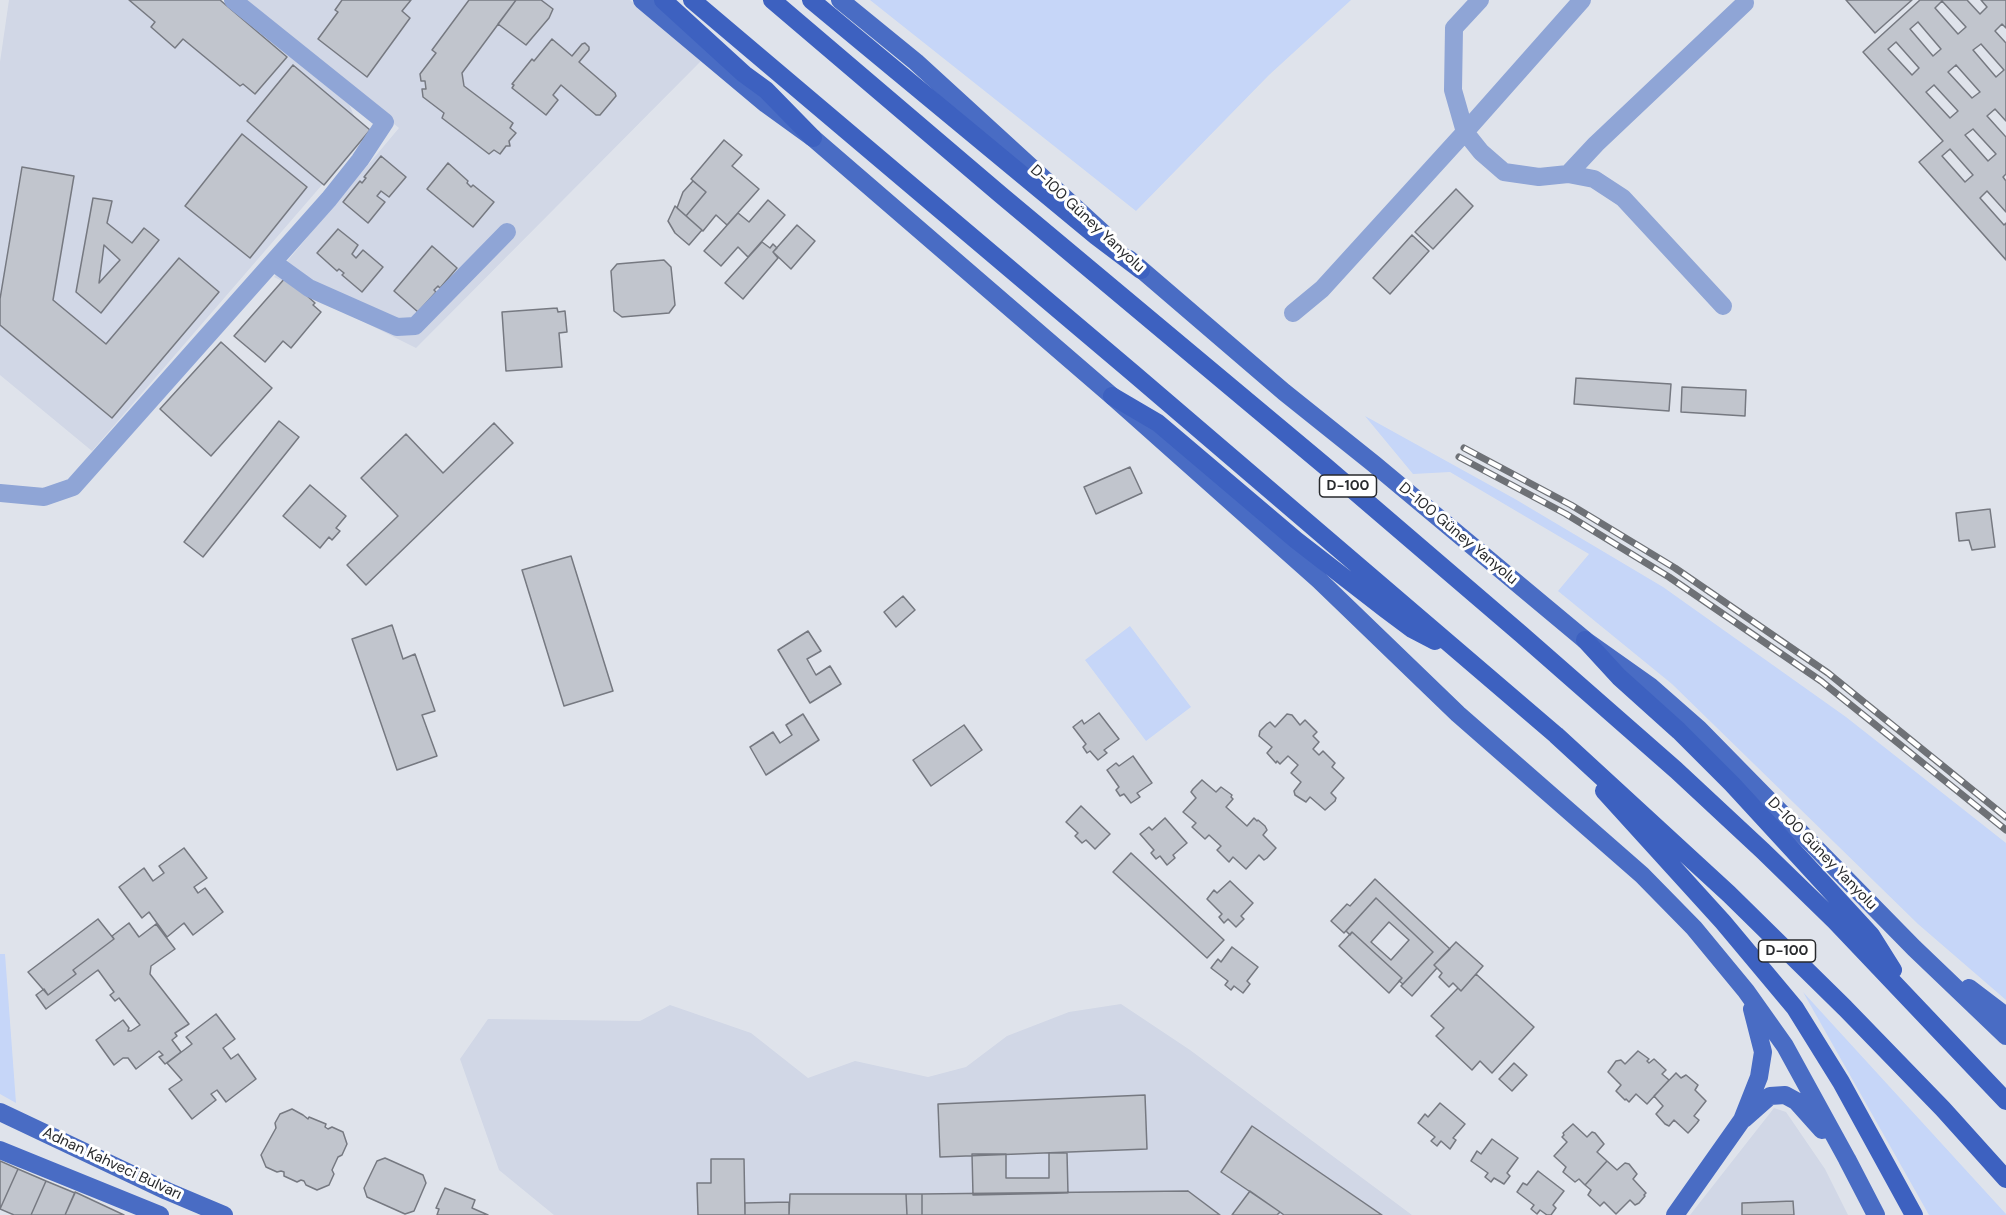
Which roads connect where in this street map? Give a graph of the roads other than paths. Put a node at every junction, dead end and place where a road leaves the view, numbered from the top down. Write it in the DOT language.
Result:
graph roads {
  1 [pos="233,0"];
  2 [pos="642,0"];
  3 [pos="663,0"];
  4 [pos="692,0"];
  5 [pos="772,0"];
  6 [pos="811,0"];
  7 [pos="840,0"];
  8 [pos="1480,0"];
  9 [pos="1582,0"];
  10 [pos="1745,3"];
  11 [pos="1465,132"];
  12 [pos="813,138"];
  13 [pos="1568,174"];
  14 [pos="507,232"];
  15 [pos="273,262"];
  16 [pos="1141,270"];
  17 [pos="1723,306"];
  18 [pos="1293,313"];
  19 [pos="1112,396"];
  20 [pos="0,493"];
  21 [pos="1585,640"];
  22 [pos="1464,655"];
  23 [pos="1556,735"];
  24 [pos="1914,948"];
  25 [pos="1746,991"];
  26 [pos="1905,993"];
  27 [pos="2006,1016"];
  28 [pos="2006,1036"];
  29 [pos="2006,1101"];
  30 [pos="0,1112"];
  31 [pos="1742,1120"];
  32 [pos="0,1150"];
  33 [pos="1847,1159"];
  34 [pos="2006,1179"];
  35 [pos="167,1191"];
  36 [pos="160,1215"];
  37 [pos="169,1215"];
  38 [pos="224,1215"];
  39 [pos="1675,1215"];
  40 [pos="1876,1215"];
  41 [pos="1914,1215"];
  1 -- 15 [label="street"];
  2 -- 12 [label="main road"];
  3 -- 12 [label="highway"];
  4 -- 22 [label="highway, D-100"];
  5 -- 26 [label="highway, D-100"];
  6 -- 16 [label="highway"];
  7 -- 16 [label="main road, D-100 Güney Yanyolu"];
  8 -- 11 [label="street"];
  9 -- 11 [label="street"];
  10 -- 13 [label="street"];
  11 -- 13 [label="street"];
  11 -- 18 [label="street"];
  12 -- 19 [label="main road"];
  13 -- 17 [label="street"];
  14 -- 15 [label="street"];
  15 -- 20 [label="street"];
  16 -- 21 [label="main road, D-100 Güney Yanyolu"];
  19 -- 22 [label="highway"];
  19 -- 25 [label="main road"];
  21 -- 24 [label="main road, D-100 Güney Yanyolu"];
  21 -- 26 [label="highway"];
  22 -- 23 [label="highway, D-100"];
  23 -- 34 [label="highway, D-100"];
  23 -- 41 [label="highway"];
  24 -- 27 [label="main road"];
  24 -- 28 [label="main road, D-100 Güney Yanyolu"];
  25 -- 31 [label="main road"];
  25 -- 33 [label="main road"];
  26 -- 29 [label="highway, D-100"];
  30 -- 35 [label="main road, Adnan Kahveci Bulvarı"];
  31 -- 33 [label="main road"];
  31 -- 39 [label="main road"];
  32 -- 36 [label="main road, Adnan Kahveci Bulvarı"];
  33 -- 40 [label="main road"];
  35 -- 37 [label="main road"];
  35 -- 38 [label="main road, Adnan Kahveci Bulvarı"];
}
